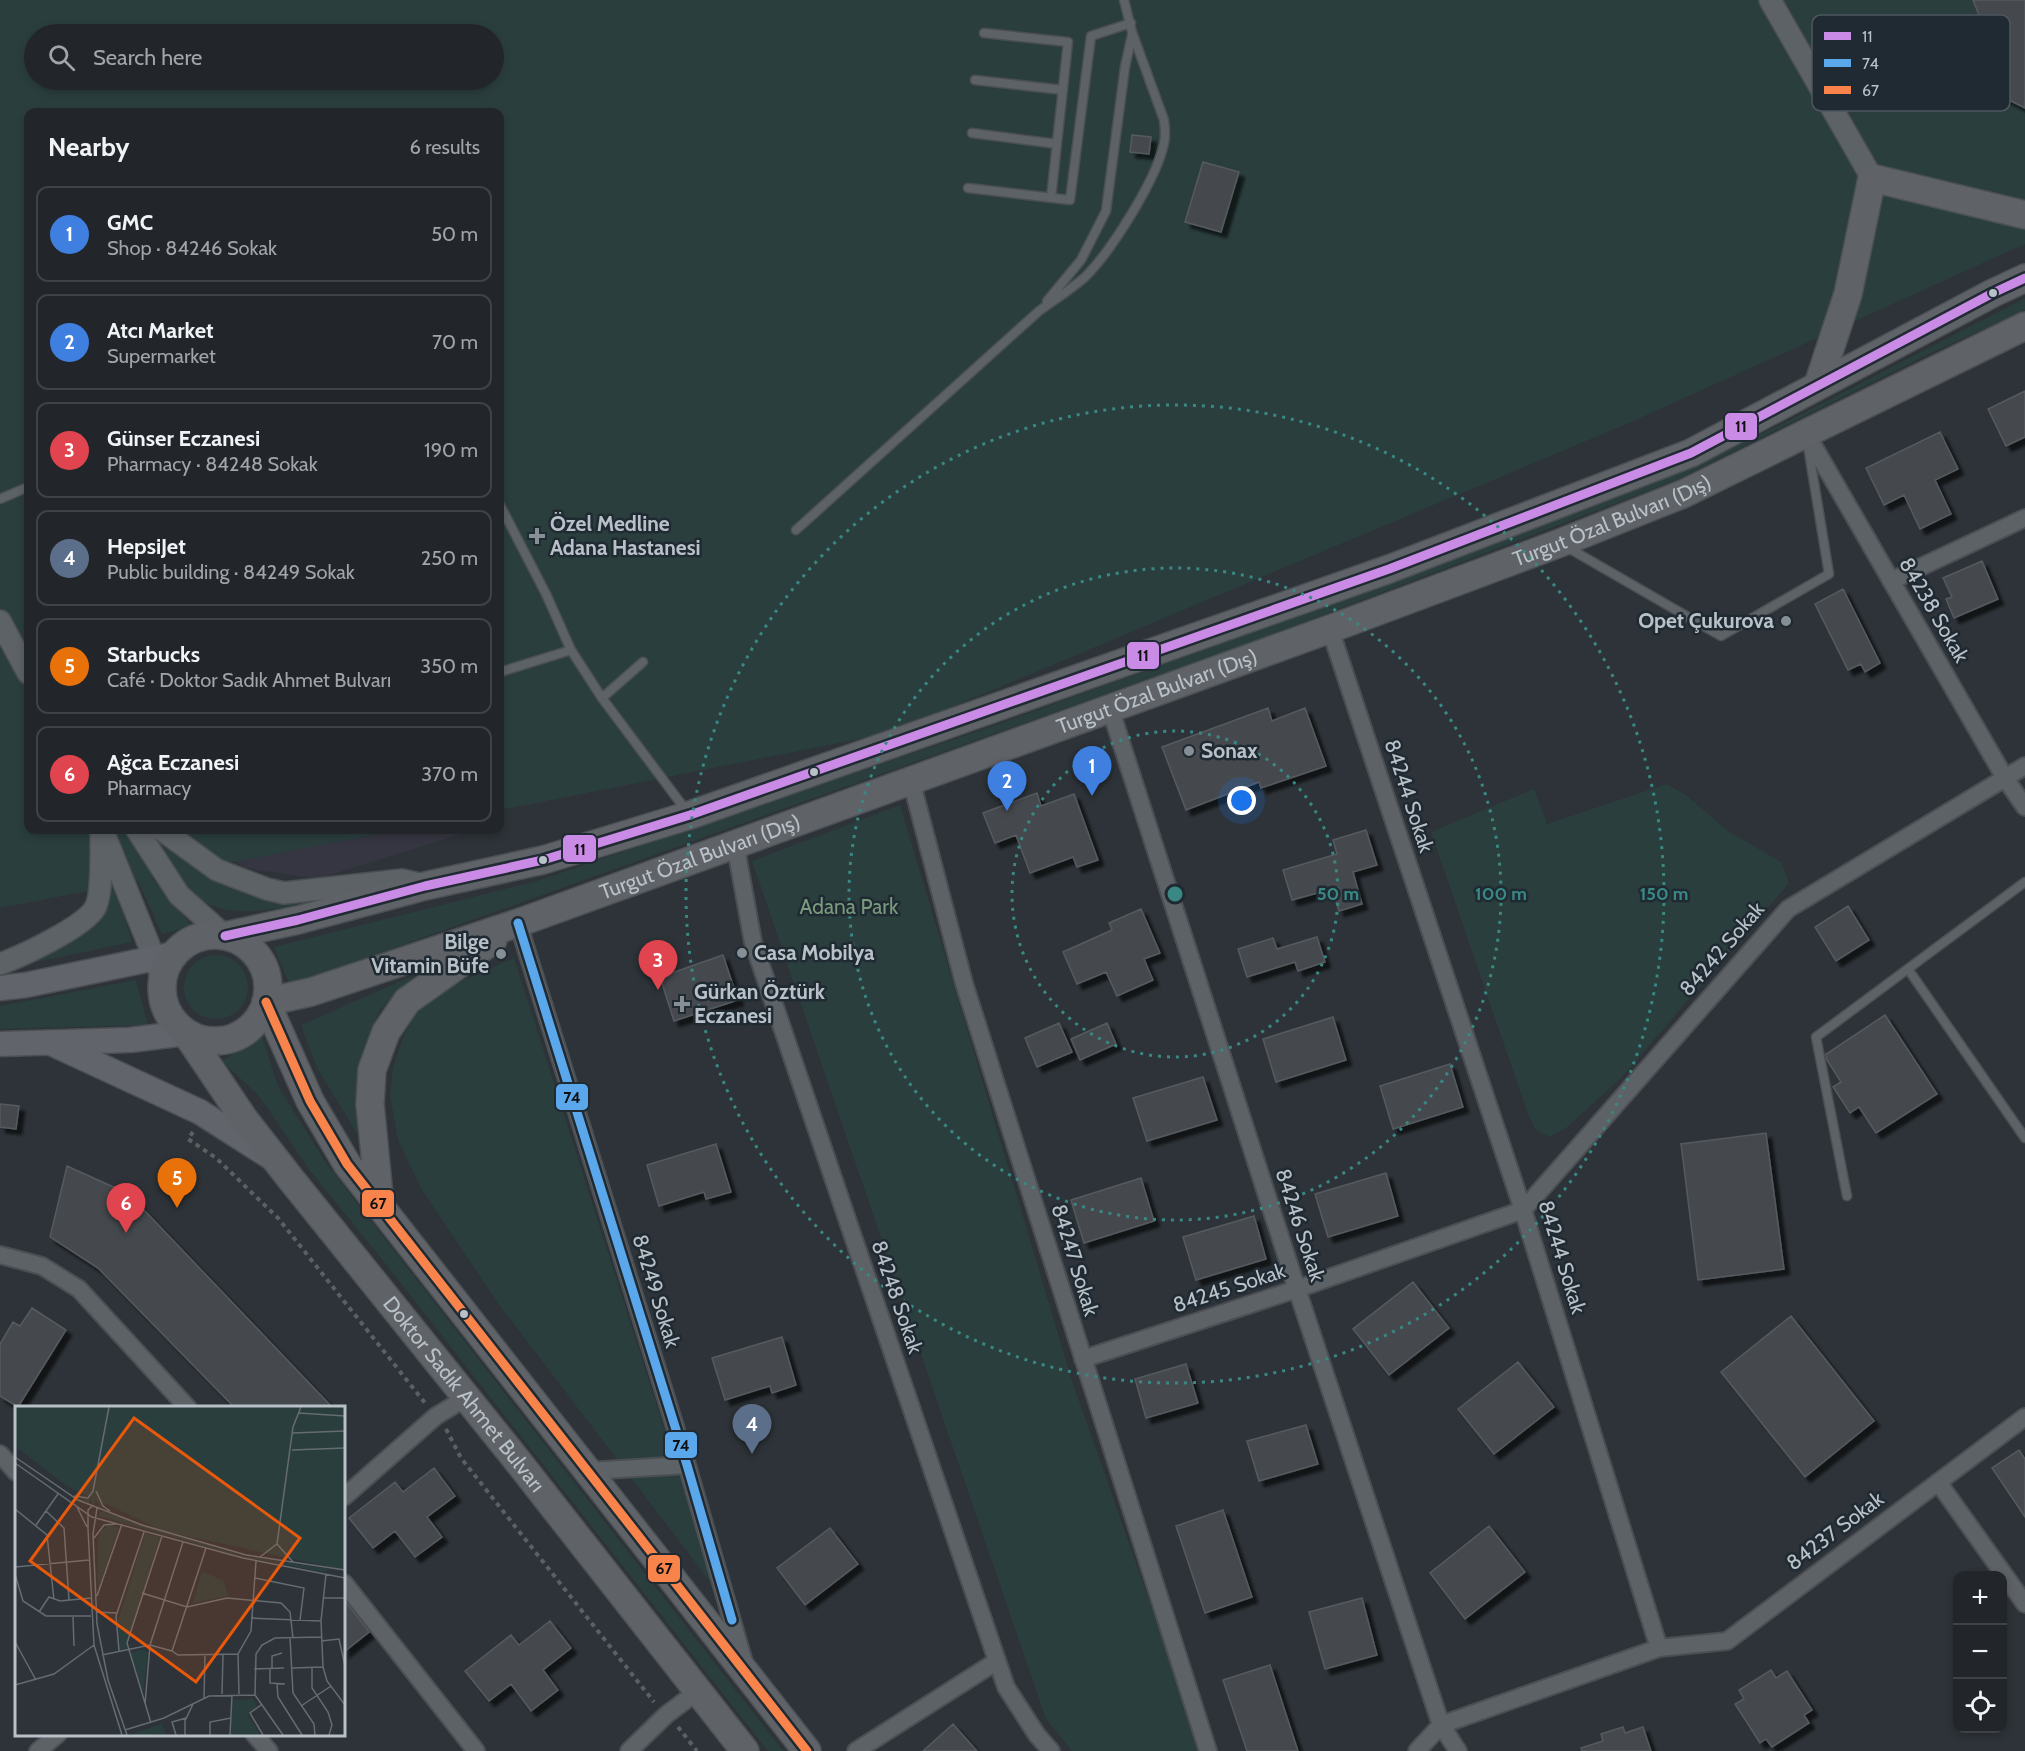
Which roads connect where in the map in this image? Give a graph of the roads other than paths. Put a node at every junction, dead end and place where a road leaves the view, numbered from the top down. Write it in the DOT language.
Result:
graph roads {
  1 [pos="1124,0"];
  2 [pos="1770,0"];
  3 [pos="1132,28"];
  4 [pos="984,33"];
  5 [pos="1812,73"];
  6 [pos="975,80"];
  7 [pos="1063,90"];
  8 [pos="1834,111"];
  9 [pos="972,133"];
  10 [pos="1057,144"];
  11 [pos="1872,178"];
  12 [pos="968,188"];
  13 [pos="1051,198"];
  14 [pos="2025,215"];
  15 [pos="2025,278"];
  16 [pos="1039,311"];
  17 [pos="2025,326"];
  18 [pos="1818,385"];
  19 [pos="1806,433"];
  20 [pos="24,489"];
  21 [pos="0,499"];
  22 [pos="504,513"];
  23 [pos="2025,518"];
  24 [pos="795,530"];
  25 [pos="1560,543"];
  26 [pos="1891,580"];
  27 [pos="0,621"];
  28 [pos="1330,629"];
  29 [pos="571,650"];
  30 [pos="643,662"];
  31 [pos="24,666"];
  32 [pos="504,671"];
  33 [pos="602,698"];
  34 [pos="1110,708"];
  35 [pos="2025,766"];
  36 [pos="2005,778"];
  37 [pos="911,780"];
  38 [pos="2025,807"];
  39 [pos="690,815"];
  40 [pos="102,834"];
  41 [pos="104,834"];
  42 [pos="140,834"];
  43 [pos="168,834"];
  44 [pos="735,843"];
  45 [pos="425,886"];
  46 [pos="2023,888"];
  47 [pos="518,923"];
  48 [pos="225,936"];
  49 [pos="0,964"];
  50 [pos="164,964"];
  51 [pos="1908,969"];
  52 [pos="0,988"];
  53 [pos="266,1002"];
  54 [pos="186,1033"];
  55 [pos="51,1043"];
  56 [pos="0,1044"];
  57 [pos="2025,1138"];
  58 [pos="276,1160"];
  59 [pos="1847,1196"];
  60 [pos="380,1206"];
  61 [pos="1523,1210"];
  62 [pos="0,1255"];
  63 [pos="1297,1289"];
  64 [pos="1083,1359"];
  65 [pos="466,1398"];
  66 [pos="187,1406"];
  67 [pos="2025,1417"];
  68 [pos="0,1454"];
  69 [pos="687,1465"];
  70 [pos="15,1471"];
  71 [pos="588,1471"];
  72 [pos="1938,1482"];
  73 [pos="345,1496"];
  74 [pos="345,1584"];
  75 [pos="2025,1604"];
  76 [pos="1659,1648"];
  77 [pos="997,1661"];
  78 [pos="747,1674"];
  79 [pos="698,1691"];
  80 [pos="1441,1725"];
  81 [pos="56,1736"];
  82 [pos="256,1736"];
  83 [pos="38,1751"];
  84 [pos="268,1751"];
  85 [pos="476,1751"];
  86 [pos="628,1751"];
  87 [pos="746,1751"];
  88 [pos="807,1751"];
  89 [pos="856,1751"];
  90 [pos="1051,1751"];
  91 [pos="1208,1751"];
  92 [pos="1417,1751"];
  93 [pos="1458,1751"];
  1 -- 3 [label="lane"];
  2 -- 5 [label="street"];
  3 -- 13 [label="lane"];
  3 -- 16 [label="lane"];
  3 -- 16 [label="lane"];
  4 -- 7 [label="lane"];
  6 -- 7 [label="lane"];
  7 -- 10 [label="lane"];
  8 -- 11 [label="street"];
  9 -- 10 [label="lane"];
  10 -- 13 [label="lane"];
  11 -- 14 [label="main road"];
  11 -- 18 [label="main road"];
  12 -- 13 [label="lane"];
  15 -- 18 [label="main road, Turgut Özal Bulvarı (Dış)"];
  16 -- 24 [label="lane"];
  17 -- 19 [label="main road, Turgut Özal Bulvarı (Dış)"];
  18 -- 39 [label="main road, Turgut Özal Bulvarı (Dış)"];
  19 -- 25 [label="main road, Turgut Özal Bulvarı (Dış)"];
  19 -- 25 [label="lane"];
  19 -- 26 [label="street, 84238 Sokak"];
  20 -- 21 [label="lane"];
  22 -- 29 [label="lane"];
  23 -- 26 [label="street"];
  25 -- 28 [label="main road, Turgut Özal Bulvarı (Dış)"];
  26 -- 36 [label="street, 84238 Sokak"];
  27 -- 31 [label="street"];
  28 -- 34 [label="main road, Turgut Özal Bulvarı (Dış)"];
  28 -- 61 [label="street, 84244 Sokak"];
  29 -- 32 [label="lane"];
  29 -- 33 [label="lane"];
  30 -- 33 [label="lane"];
  33 -- 39 [label="lane"];
  34 -- 37 [label="main road, Turgut Özal Bulvarı (Dış)"];
  34 -- 63 [label="street, 84246 Sokak"];
  35 -- 36 [label="street, 84242 Sokak"];
  36 -- 38 [label="street, 84238 Sokak"];
  36 -- 61 [label="street, 84242 Sokak"];
  37 -- 44 [label="main road, Turgut Özal Bulvarı (Dış)"];
  37 -- 64 [label="street, 84247 Sokak"];
  39 -- 45 [label="main road, Turgut Özal Bulvarı (Dış)"];
  40 -- 49 [label="street"];
  41 -- 50 [label="street"];
  42 -- 48 [label="street"];
  43 -- 45 [label="street"];
  44 -- 47 [label="main road, Turgut Özal Bulvarı (Dış)"];
  44 -- 77 [label="street, 84248 Sokak"];
  45 -- 48 [label="main road, Turgut Özal Bulvarı (Dış)"];
  46 -- 51 [label="lane"];
  47 -- 53 [label="main road, Turgut Özal Bulvarı (Dış)"];
  47 -- 60 [label="main road"];
  47 -- 69 [label="street, 84249 Sokak"];
  48 -- 50 [label="main road"];
  48 -- 53 [label="main road"];
  50 -- 52 [label="main road"];
  50 -- 54 [label="main road"];
  51 -- 57 [label="lane"];
  51 -- 59 [label="lane"];
  53 -- 54 [label="main road"];
  53 -- 60 [label="main road"];
  54 -- 55 [label="main road"];
  54 -- 58 [label="main road, Doktor Sadık Ahmet Bulvarı"];
  55 -- 56 [label="main road"];
  55 -- 58 [label="main road"];
  58 -- 65 [label="main road, Doktor Sadık Ahmet Bulvarı"];
  60 -- 71 [label="main road"];
  61 -- 63 [label="street, 84245 Sokak"];
  61 -- 76 [label="street, 84244 Sokak"];
  62 -- 66 [label="street"];
  63 -- 64 [label="street, 84245 Sokak"];
  63 -- 80 [label="street, 84246 Sokak"];
  64 -- 91 [label="street, 84247 Sokak"];
  65 -- 73 [label="street"];
  65 -- 79 [label="main road, Doktor Sadık Ahmet Bulvarı"];
  67 -- 72 [label="street, 84237 Sokak"];
  68 -- 70 [label="street"];
  69 -- 71 [label="street"];
  69 -- 78 [label="street, 84249 Sokak"];
  71 -- 78 [label="main road"];
  72 -- 75 [label="street"];
  72 -- 76 [label="street, 84237 Sokak"];
  74 -- 85 [label="street"];
  76 -- 80 [label="street"];
  77 -- 89 [label="street"];
  77 -- 90 [label="street, 84248 Sokak"];
  78 -- 88 [label="main road"];
  79 -- 86 [label="street"];
  79 -- 87 [label="main road, Doktor Sadık Ahmet Bulvarı"];
  80 -- 92 [label="street"];
  80 -- 93 [label="street, 84246 Sokak"];
  81 -- 83 [label="street"];
  82 -- 84 [label="street"];
}
